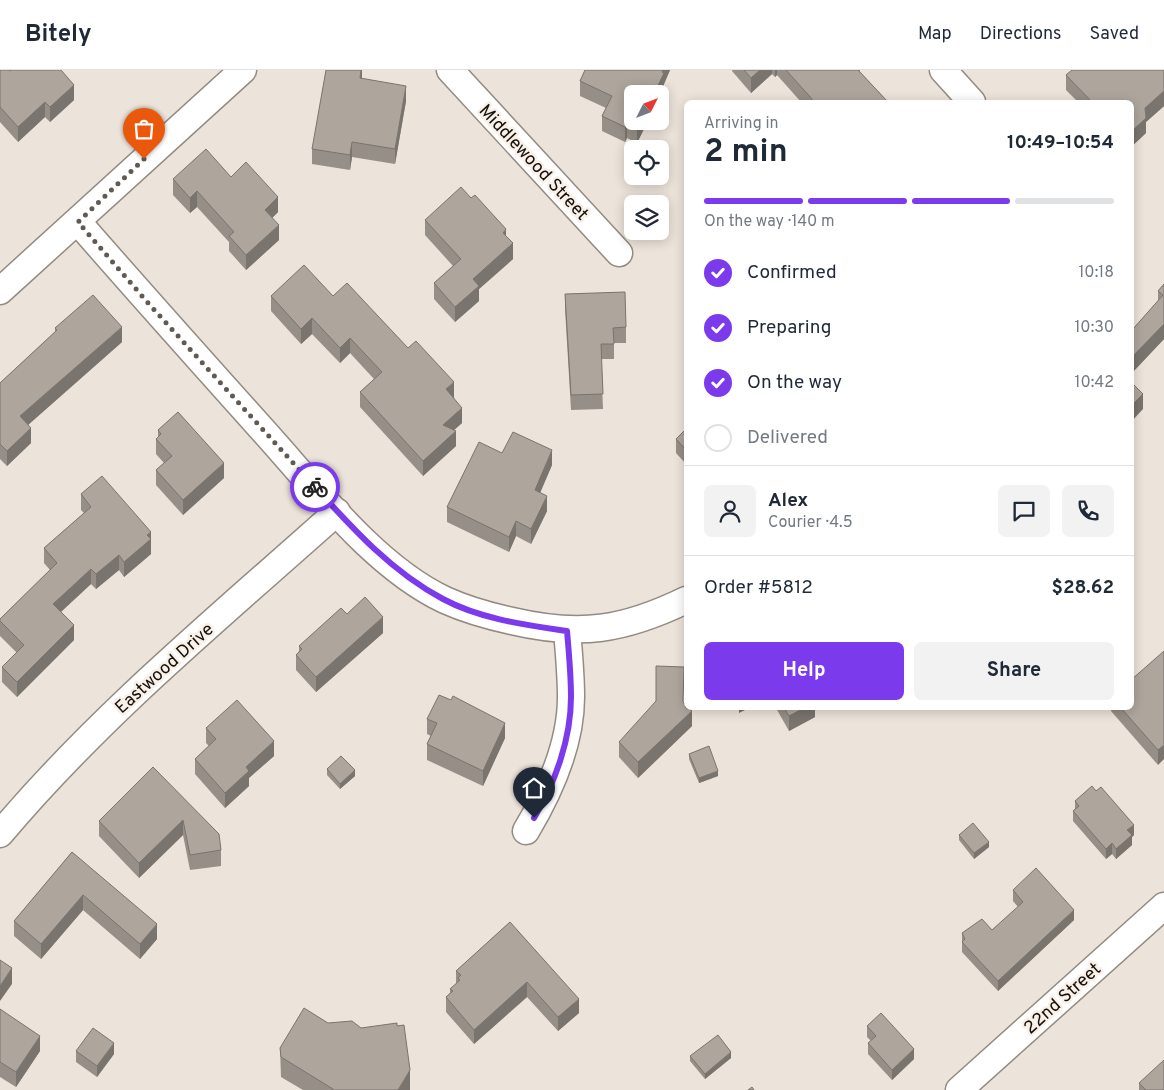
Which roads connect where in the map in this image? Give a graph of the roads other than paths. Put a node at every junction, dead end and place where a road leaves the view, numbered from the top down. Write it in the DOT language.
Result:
graph roads {
  1 [pos="243,70"];
  2 [pos="450,70"];
  3 [pos="943,70"];
  4 [pos="970,100"];
  5 [pos="78,222"];
  6 [pos="619,253"];
  7 [pos="0,291"];
  8 [pos="337,512"];
  9 [pos="684,601"];
  10 [pos="567,631"];
  11 [pos="526,831"];
  12 [pos="0,834"];
  13 [pos="1164,906"];
  14 [pos="960,1090"];
  1 -- 5 [label="street"];
  2 -- 6 [label="street, Middlewood Street"];
  3 -- 4 [label="street"];
  5 -- 7 [label="street"];
  5 -- 8 [label="street"];
  8 -- 10 [label="street"];
  8 -- 12 [label="street, Eastwood Drive"];
  9 -- 10 [label="street"];
  10 -- 11 [label="street"];
  13 -- 14 [label="street, 22nd Street"];
}
